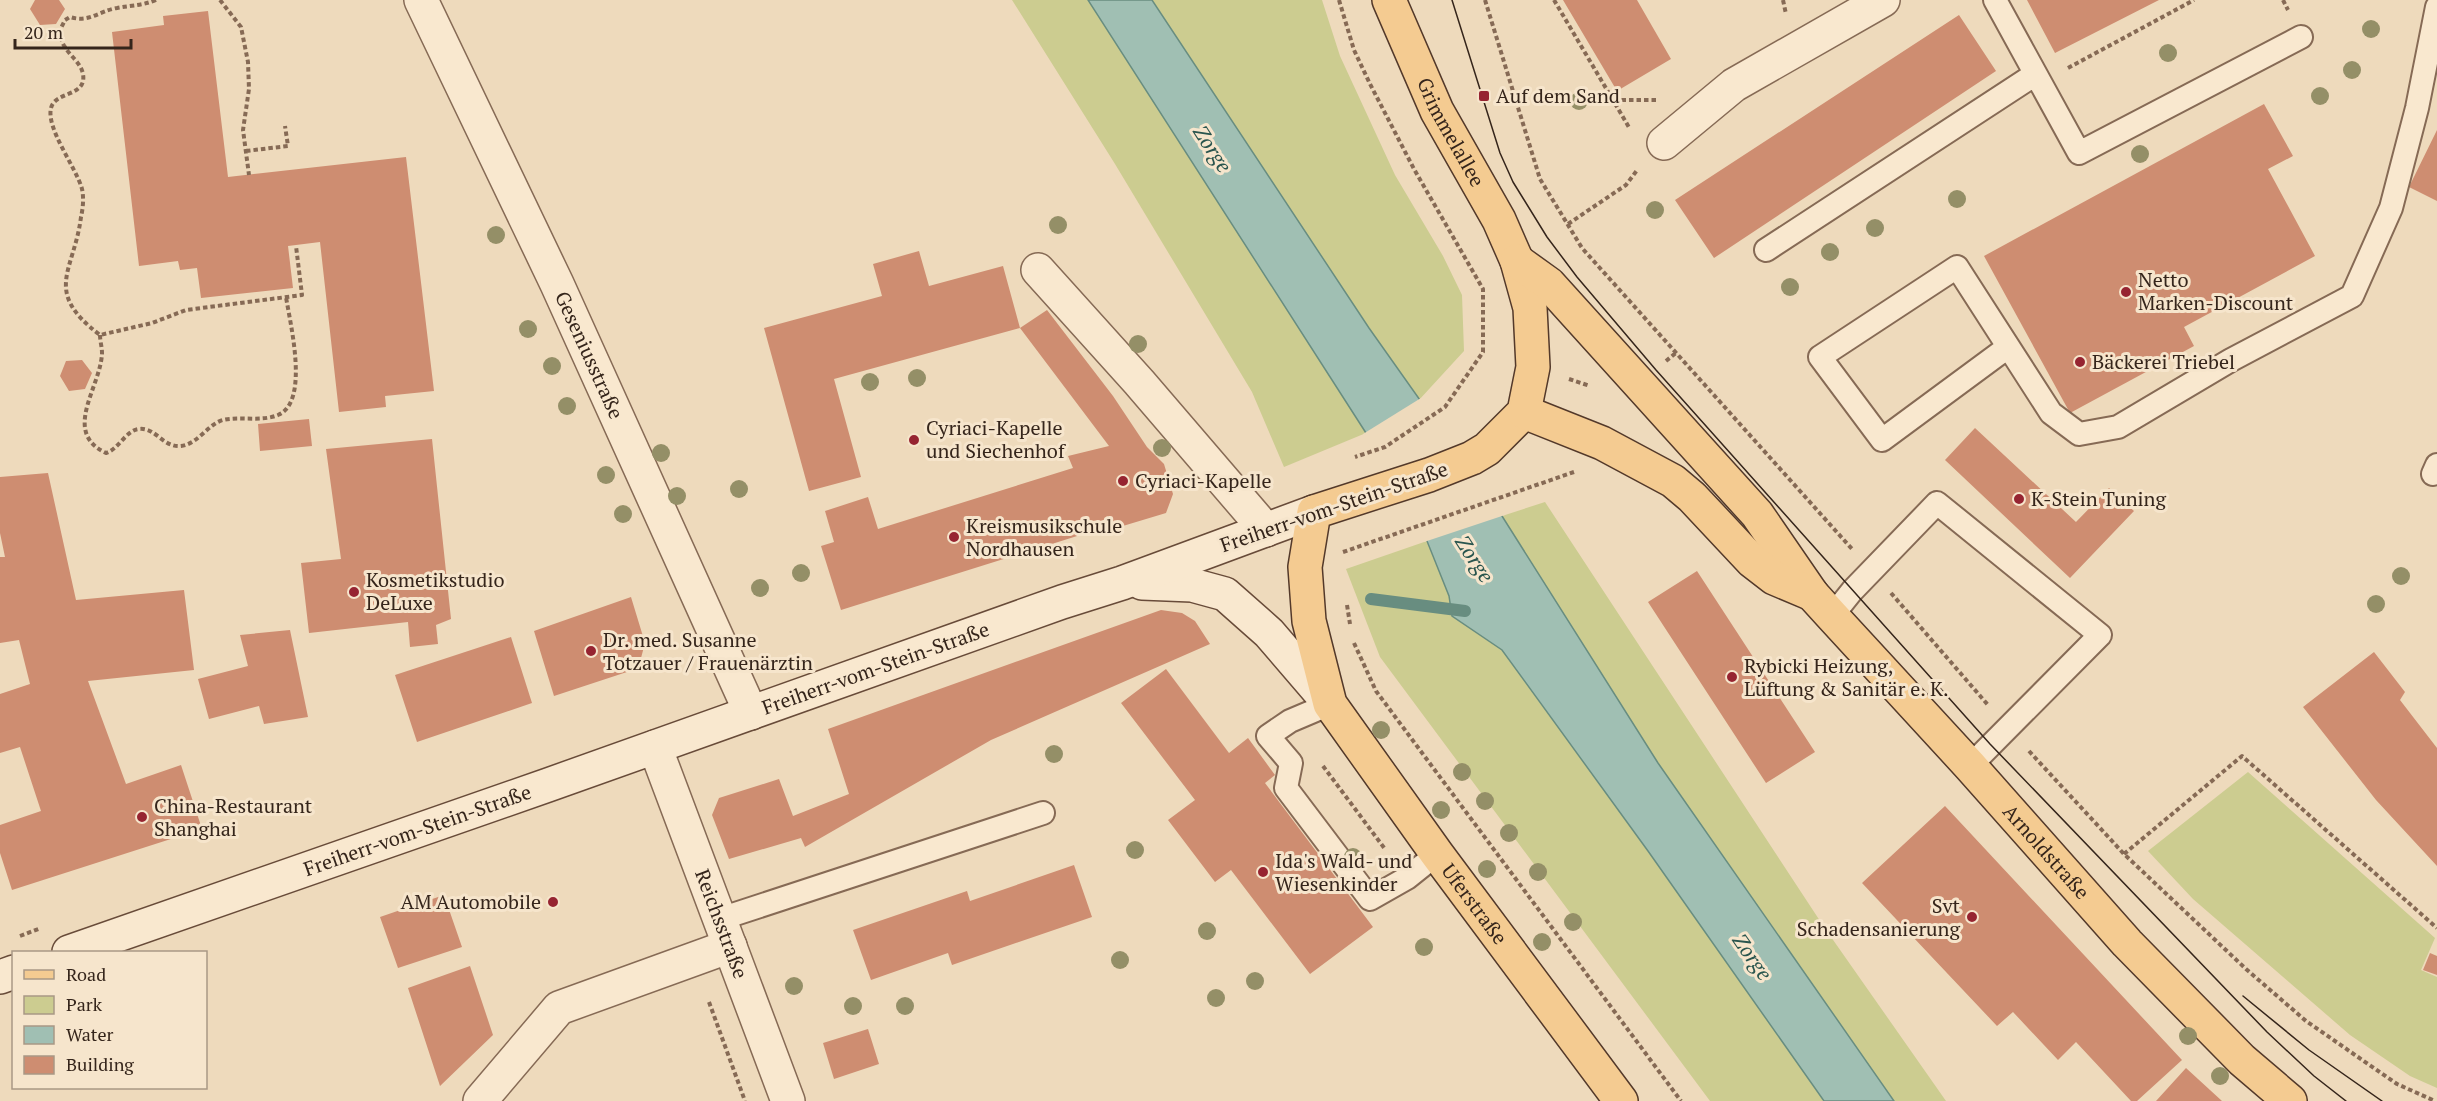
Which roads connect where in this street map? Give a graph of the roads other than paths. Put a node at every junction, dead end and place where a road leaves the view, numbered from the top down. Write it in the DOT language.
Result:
graph roads {
  1 [pos="421,0"];
  2 [pos="1389,0"];
  3 [pos="1883,0"];
  4 [pos="1995,0"];
  5 [pos="2437,7"];
  6 [pos="2301,38"];
  7 [pos="2038,79"];
  8 [pos="1664,143"];
  9 [pos="1766,250"];
  10 [pos="1517,261"];
  11 [pos="1038,270"];
  12 [pos="2008,347"];
  13 [pos="1524,412"];
  14 [pos="1314,512"];
  15 [pos="1266,530"];
  16 [pos="1122,583"];
  17 [pos="1822,605"];
  18 [pos="1330,704"];
  19 [pos="751,713"];
  20 [pos="655,747"];
  21 [pos="1970,766"];
  22 [pos="1043,813"];
  23 [pos="1437,854"];
  24 [pos="725,933"];
  25 [pos="72,951"];
  26 [pos="480,1101"];
  27 [pos="788,1101"];
  28 [pos="1621,1101"];
  29 [pos="2290,1101"];
  1 -- 19 [label="street, Geseniusstraße"];
  2 -- 10 [label="main road, Grimmelallee"];
  3 -- 8 [label="street"];
  4 -- 7 [label="lane"];
  5 -- 12 [label="lane"];
  6 -- 7 [label="lane"];
  7 -- 9 [label="lane"];
  10 -- 13 [label="main road"];
  10 -- 17 [label="main road, Arnoldstraße"];
  11 -- 15 [label="street"];
  12 -- 12 [label="lane"];
  13 -- 14 [label="main road, Freiherr-vom-Stein-Straße"];
  13 -- 17 [label="main road"];
  14 -- 15 [label="street, Freiherr-vom-Stein-Straße"];
  14 -- 18 [label="main road"];
  15 -- 16 [label="street, Freiherr-vom-Stein-Straße"];
  16 -- 18 [label="street"];
  16 -- 19 [label="street, Freiherr-vom-Stein-Straße"];
  17 -- 21 [label="main road, Arnoldstraße"];
  17 -- 21 [label="lane"];
  18 -- 23 [label="main road, Uferstraße"];
  18 -- 23 [label="lane"];
  19 -- 20 [label="street, Freiherr-vom-Stein-Straße"];
  20 -- 24 [label="street, Reichsstraße"];
  20 -- 25 [label="street, Freiherr-vom-Stein-Straße"];
  21 -- 29 [label="main road, Arnoldstraße"];
  22 -- 24 [label="lane"];
  23 -- 28 [label="main road, Uferstraße"];
  24 -- 26 [label="street"];
  24 -- 27 [label="street, Reichsstraße"];
}
